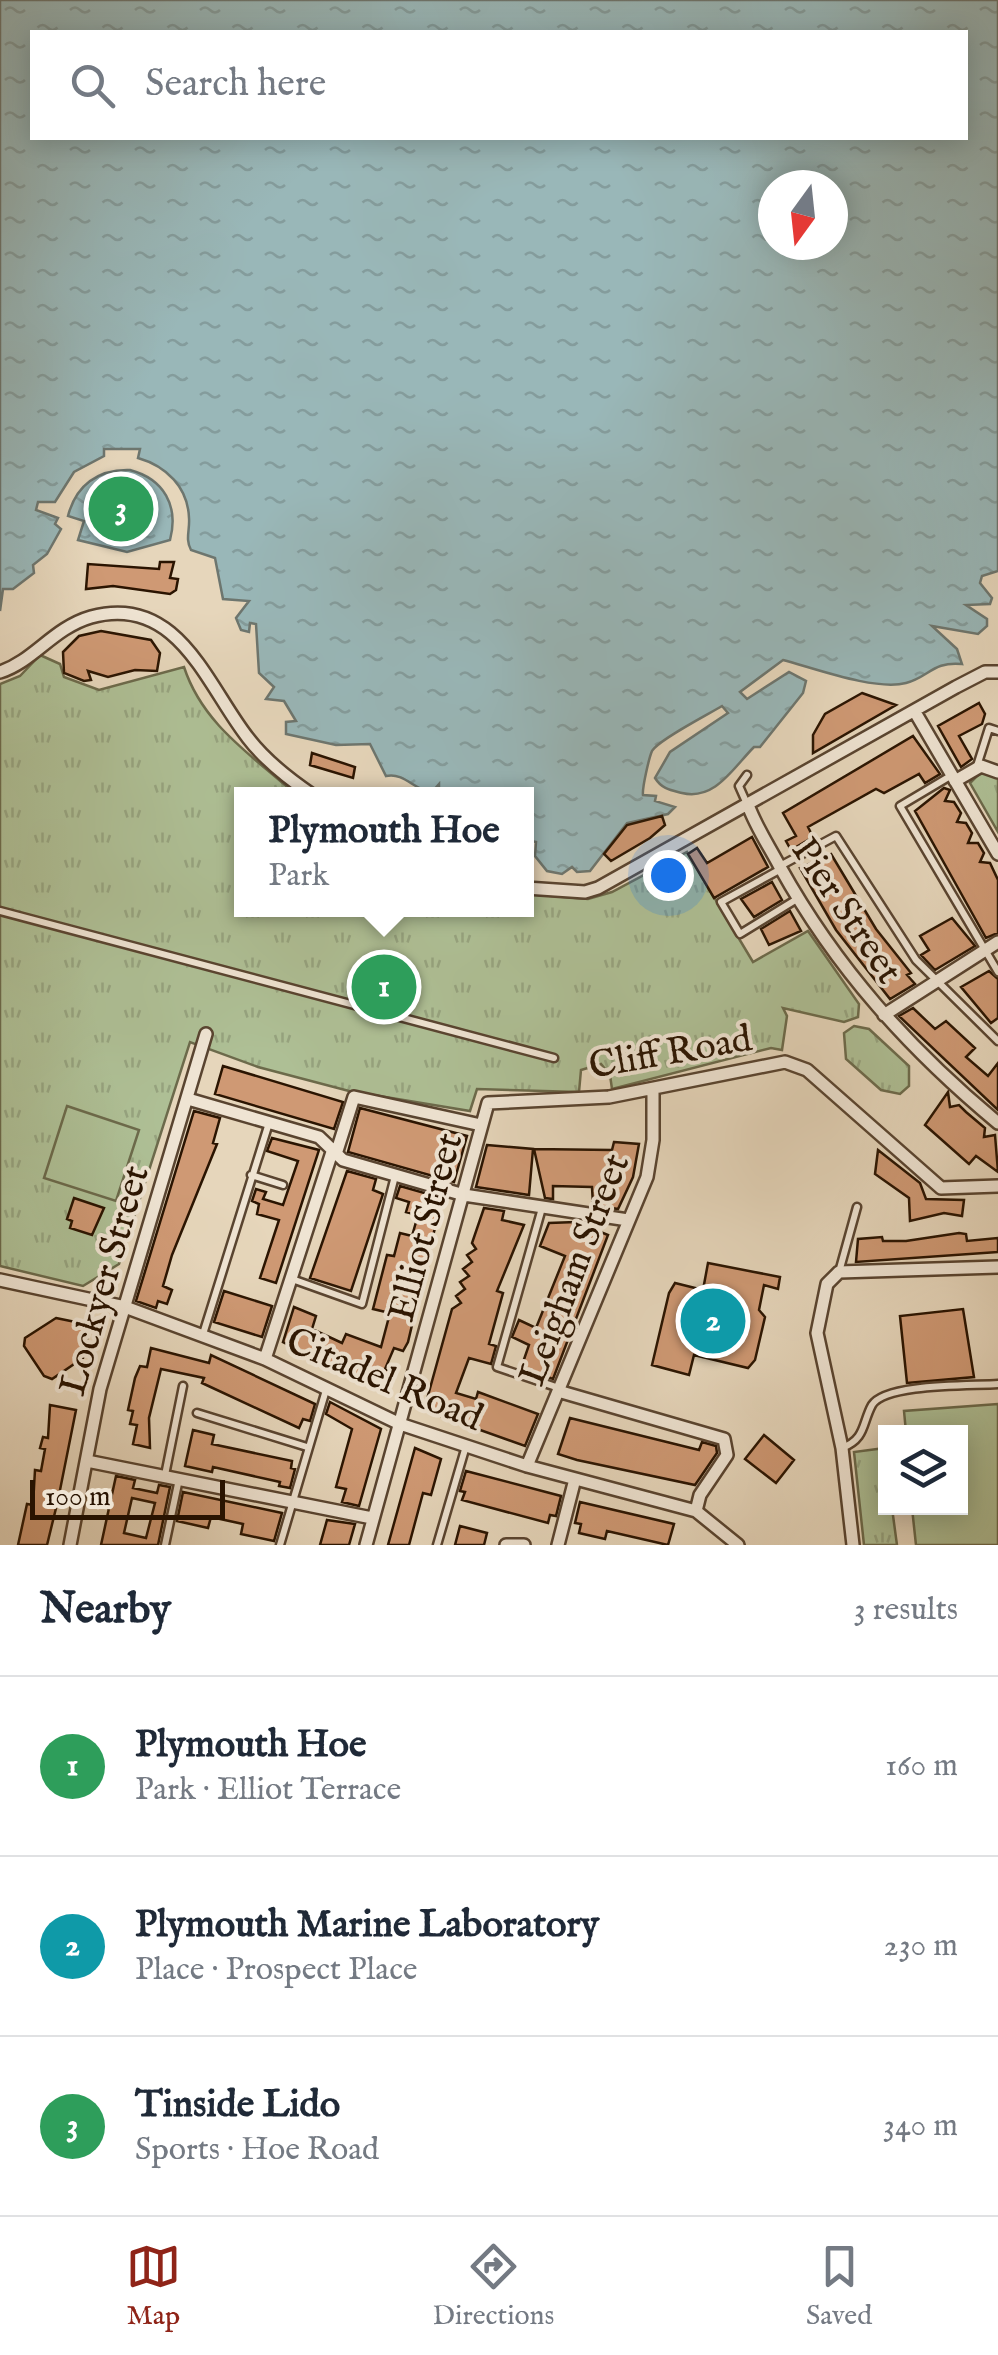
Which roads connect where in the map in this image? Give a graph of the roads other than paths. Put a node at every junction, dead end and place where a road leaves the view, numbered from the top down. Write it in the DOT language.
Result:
graph roads {
  1 [pos="0,672"];
  2 [pos="998,672"];
  3 [pos="915,712"];
  4 [pos="998,731"];
  5 [pos="976,768"];
  6 [pos="998,772"];
  7 [pos="747,775"];
  8 [pos="953,778"];
  9 [pos="303,787"];
  10 [pos="748,805"];
  11 [pos="998,854"];
  12 [pos="780,867"];
  13 [pos="534,889"];
  14 [pos="798,899"];
  15 [pos="0,911"];
  16 [pos="998,942"];
  17 [pos="985,950"];
  18 [pos="998,972"];
  19 [pos="934,981"];
  20 [pos="884,1014"];
  21 [pos="206,1034"];
  22 [pos="998,1041"];
  23 [pos="554,1058"];
  24 [pos="653,1089"];
  25 [pos="188,1100"];
  26 [pos="488,1102"];
  27 [pos="269,1122"];
  28 [pos="998,1122"];
  29 [pos="481,1126"];
  30 [pos="334,1151"];
  31 [pos="396,1174"];
  32 [pos="251,1175"];
  33 [pos="283,1186"];
  34 [pos="998,1186"];
  35 [pos="464,1195"];
  36 [pos="856,1206"];
  37 [pos="542,1207"];
  38 [pos="628,1220"];
  39 [pos="998,1266"];
  40 [pos="840,1272"];
  41 [pos="292,1279"];
  42 [pos="0,1280"];
  43 [pos="125,1308"];
  44 [pos="203,1334"];
  45 [pos="265,1359"];
  46 [pos="998,1384"];
  47 [pos="183,1386"];
  48 [pos="327,1389"];
  49 [pos="559,1390"];
  50 [pos="197,1412"];
  51 [pos="400,1424"];
  52 [pos="307,1446"];
  53 [pos="466,1446"];
  54 [pos="842,1448"];
  55 [pos="87,1461"];
  56 [pos="528,1466"];
  57 [pos="165,1475"];
  58 [pos="179,1478"];
  59 [pos="575,1480"];
  60 [pos="292,1502"];
  61 [pos="696,1511"];
  62 [pos="372,1518"];
  63 [pos="70,1545"];
  64 [pos="165,1545"];
  65 [pos="280,1545"];
  66 [pos="366,1545"];
  67 [pos="437,1545"];
  68 [pos="506,1545"];
  69 [pos="524,1545"];
  70 [pos="558,1545"];
  71 [pos="738,1545"];
  72 [pos="852,1545"];
  1 -- 9 [label="street"];
  2 -- 3 [label="street"];
  3 -- 8 [label="street"];
  3 -- 10 [label="street"];
  4 -- 5 [label="lane"];
  5 -- 6 [label="street"];
  5 -- 8 [label="street"];
  7 -- 10 [label="lane"];
  8 -- 11 [label="street"];
  8 -- 17 [label="lane"];
  10 -- 12 [label="street, Pier Street"];
  10 -- 13 [label="street"];
  12 -- 14 [label="street, Pier Street"];
  12 -- 14 [label="lane"];
  12 -- 19 [label="lane"];
  14 -- 20 [label="street, Pier Street"];
  15 -- 23 [label="lane"];
  16 -- 17 [label="street"];
  17 -- 18 [label="lane"];
  17 -- 19 [label="street"];
  19 -- 20 [label="street"];
  19 -- 22 [label="lane"];
  20 -- 28 [label="street, Pier Street"];
  21 -- 25 [label="street, Lockyer Street"];
  24 -- 26 [label="street, Cliff Road"];
  24 -- 34 [label="street, Cliff Road"];
  24 -- 38 [label="street, Leigham Street"];
  25 -- 27 [label="street"];
  25 -- 43 [label="street, Lockyer Street"];
  26 -- 29 [label="street, Elliot Street"];
  27 -- 30 [label="street"];
  27 -- 32 [label="lane"];
  29 -- 30 [label="street"];
  29 -- 35 [label="street, Elliot Street"];
  30 -- 31 [label="street"];
  30 -- 41 [label="street"];
  31 -- 35 [label="street"];
  31 -- 41 [label="lane"];
  32 -- 33 [label="lane"];
  32 -- 44 [label="lane"];
  35 -- 37 [label="street"];
  35 -- 51 [label="street, Elliot Street"];
  36 -- 40 [label="lane"];
  37 -- 38 [label="street"];
  37 -- 49 [label="lane"];
  38 -- 49 [label="street, Leigham Street"];
  39 -- 40 [label="street"];
  40 -- 54 [label="street"];
  41 -- 45 [label="street"];
  42 -- 43 [label="street, Citadel Road"];
  43 -- 44 [label="street, Citadel Road"];
  43 -- 55 [label="street, Lockyer Street"];
  44 -- 45 [label="street, Citadel Road"];
  45 -- 48 [label="street, Citadel Road"];
  46 -- 54 [label="lane"];
  47 -- 57 [label="lane"];
  48 -- 51 [label="street, Citadel Road"];
  48 -- 52 [label="lane"];
  49 -- 56 [label="street, Leigham Street"];
  49 -- 61 [label="street"];
  50 -- 52 [label="lane"];
  51 -- 53 [label="street, Citadel Road"];
  51 -- 62 [label="street, Elliot Street"];
  52 -- 60 [label="lane"];
  53 -- 56 [label="street, Citadel Road"];
  53 -- 67 [label="lane"];
  54 -- 72 [label="street"];
  55 -- 57 [label="street"];
  55 -- 63 [label="street, Lockyer Street"];
  56 -- 59 [label="street, Citadel Road"];
  57 -- 58 [label="street"];
  58 -- 60 [label="street"];
  58 -- 64 [label="lane"];
  59 -- 61 [label="street, Citadel Road"];
  59 -- 70 [label="street"];
  60 -- 62 [label="street"];
  60 -- 65 [label="lane"];
  61 -- 71 [label="street, Citadel Road"];
  62 -- 66 [label="street, Elliot Street"];
  68 -- 69 [label="street"];
}
